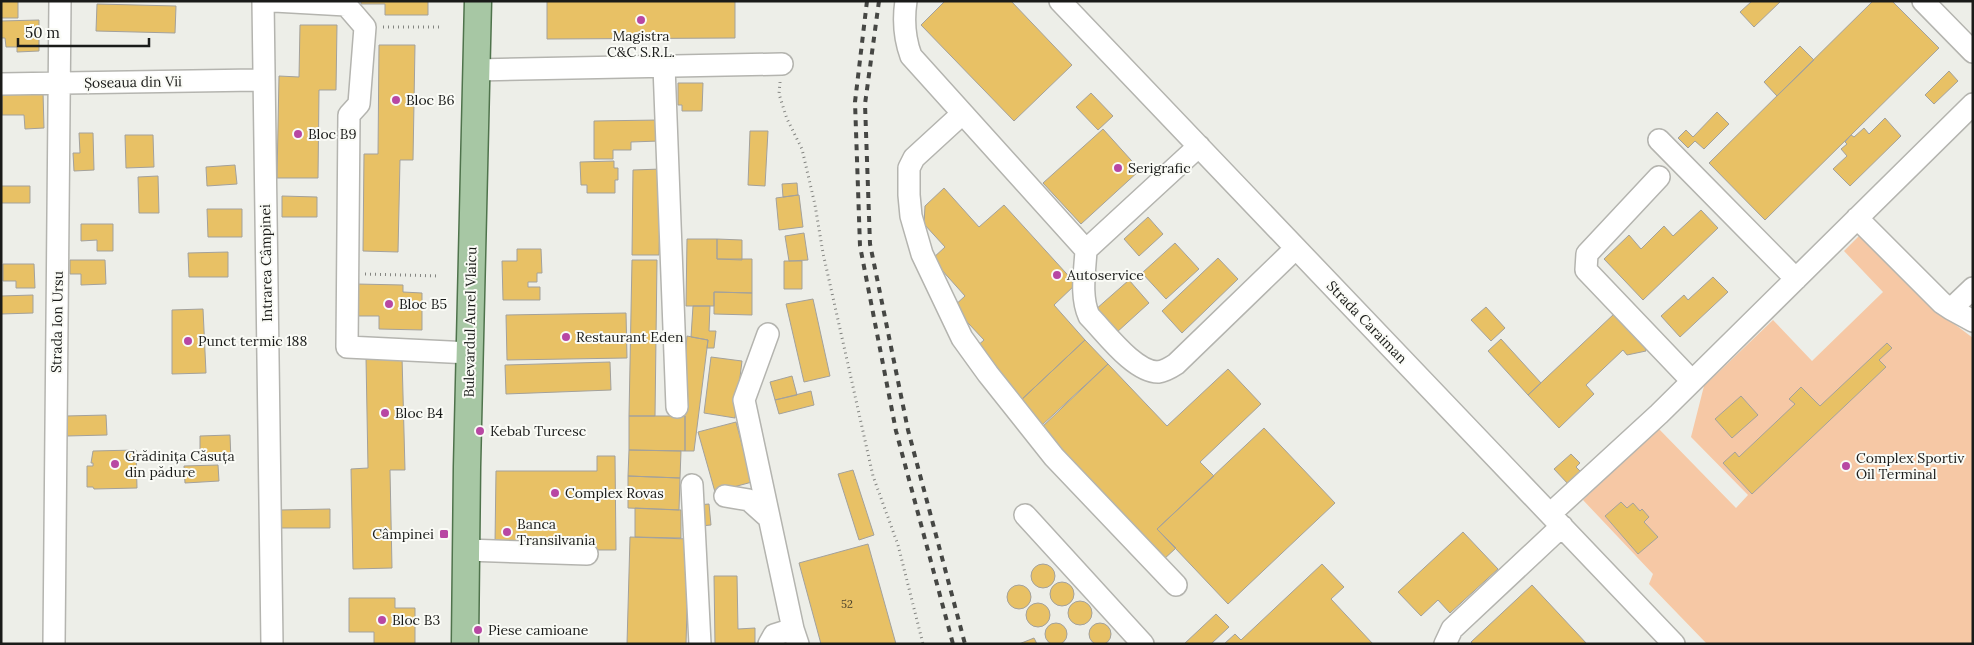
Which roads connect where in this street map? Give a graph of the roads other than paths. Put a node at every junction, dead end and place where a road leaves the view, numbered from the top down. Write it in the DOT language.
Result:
graph roads {
  1 [pos="60,1"];
  2 [pos="263,1"];
  3 [pos="274,1"];
  4 [pos="478,1"];
  5 [pos="906,1"];
  6 [pos="1060,1"];
  7 [pos="1923,1"];
  8 [pos="346,3"];
  9 [pos="1973,52"];
  10 [pos="782,64"];
  11 [pos="664,66"];
  12 [pos="476,70"];
  13 [pos="264,80"];
  14 [pos="59,83"];
  15 [pos="1,84"];
  16 [pos="1973,104"];
  17 [pos="962,114"];
  18 [pos="1659,140"];
  19 [pos="1199,146"];
  20 [pos="1659,177"];
  21 [pos="1857,218"];
  22 [pos="1296,248"];
  23 [pos="1086,250"];
  24 [pos="1796,279"];
  25 [pos="1973,288"];
  26 [pos="1951,309"];
  27 [pos="1973,321"];
  28 [pos="768,334"];
  29 [pos="470,353"];
  30 [pos="1692,381"];
  31 [pos="676,407"];
  32 [pos="692,485"];
  33 [pos="725,496"];
  34 [pos="1025,515"];
  35 [pos="769,518"];
  36 [pos="1556,520"];
  37 [pos="466,550"];
  38 [pos="587,554"];
  39 [pos="1176,585"];
  40 [pos="796,636"];
  41 [pos="54,644"];
  42 [pos="272,644"];
  43 [pos="465,644"];
  44 [pos="700,644"];
  45 [pos="769,644"];
  46 [pos="1143,644"];
  47 [pos="1445,644"];
  48 [pos="1674,644"];
  1 -- 14 [label="street, Strada Ion Ursu"];
  2 -- 13 [label="street, Intrarea Câmpinei"];
  3 -- 8 [label="street"];
  4 -- 12 [label="main road, Bulevardul Aurel Vlaicu"];
  5 -- 17 [label="street"];
  6 -- 19 [label="street, Strada Caraiman"];
  7 -- 9 [label="street"];
  8 -- 29 [label="street"];
  10 -- 11 [label="street"];
  11 -- 12 [label="street"];
  11 -- 31 [label="street"];
  12 -- 29 [label="main road, Bulevardul Aurel Vlaicu"];
  13 -- 14 [label="street, Șoseaua din Vii"];
  13 -- 42 [label="street, Intrarea Câmpinei"];
  14 -- 15 [label="street, Șoseaua din Vii"];
  14 -- 41 [label="street, Strada Ion Ursu"];
  16 -- 21 [label="street"];
  17 -- 23 [label="street"];
  17 -- 39 [label="street"];
  18 -- 24 [label="street"];
  19 -- 22 [label="street, Strada Caraiman"];
  19 -- 23 [label="street"];
  20 -- 30 [label="street"];
  21 -- 24 [label="street"];
  21 -- 26 [label="street"];
  22 -- 23 [label="street"];
  22 -- 36 [label="street, Strada Caraiman"];
  24 -- 30 [label="street"];
  25 -- 26 [label="street"];
  26 -- 27 [label="street"];
  28 -- 35 [label="street"];
  29 -- 37 [label="main road, Bulevardul Aurel Vlaicu"];
  30 -- 36 [label="street"];
  32 -- 44 [label="street"];
  33 -- 35 [label="street"];
  34 -- 46 [label="street"];
  35 -- 40 [label="street"];
  36 -- 47 [label="street"];
  36 -- 48 [label="street, Strada Caraiman"];
  37 -- 38 [label="street"];
  37 -- 43 [label="main road, Bulevardul Aurel Vlaicu"];
  40 -- 45 [label="street"];
}
